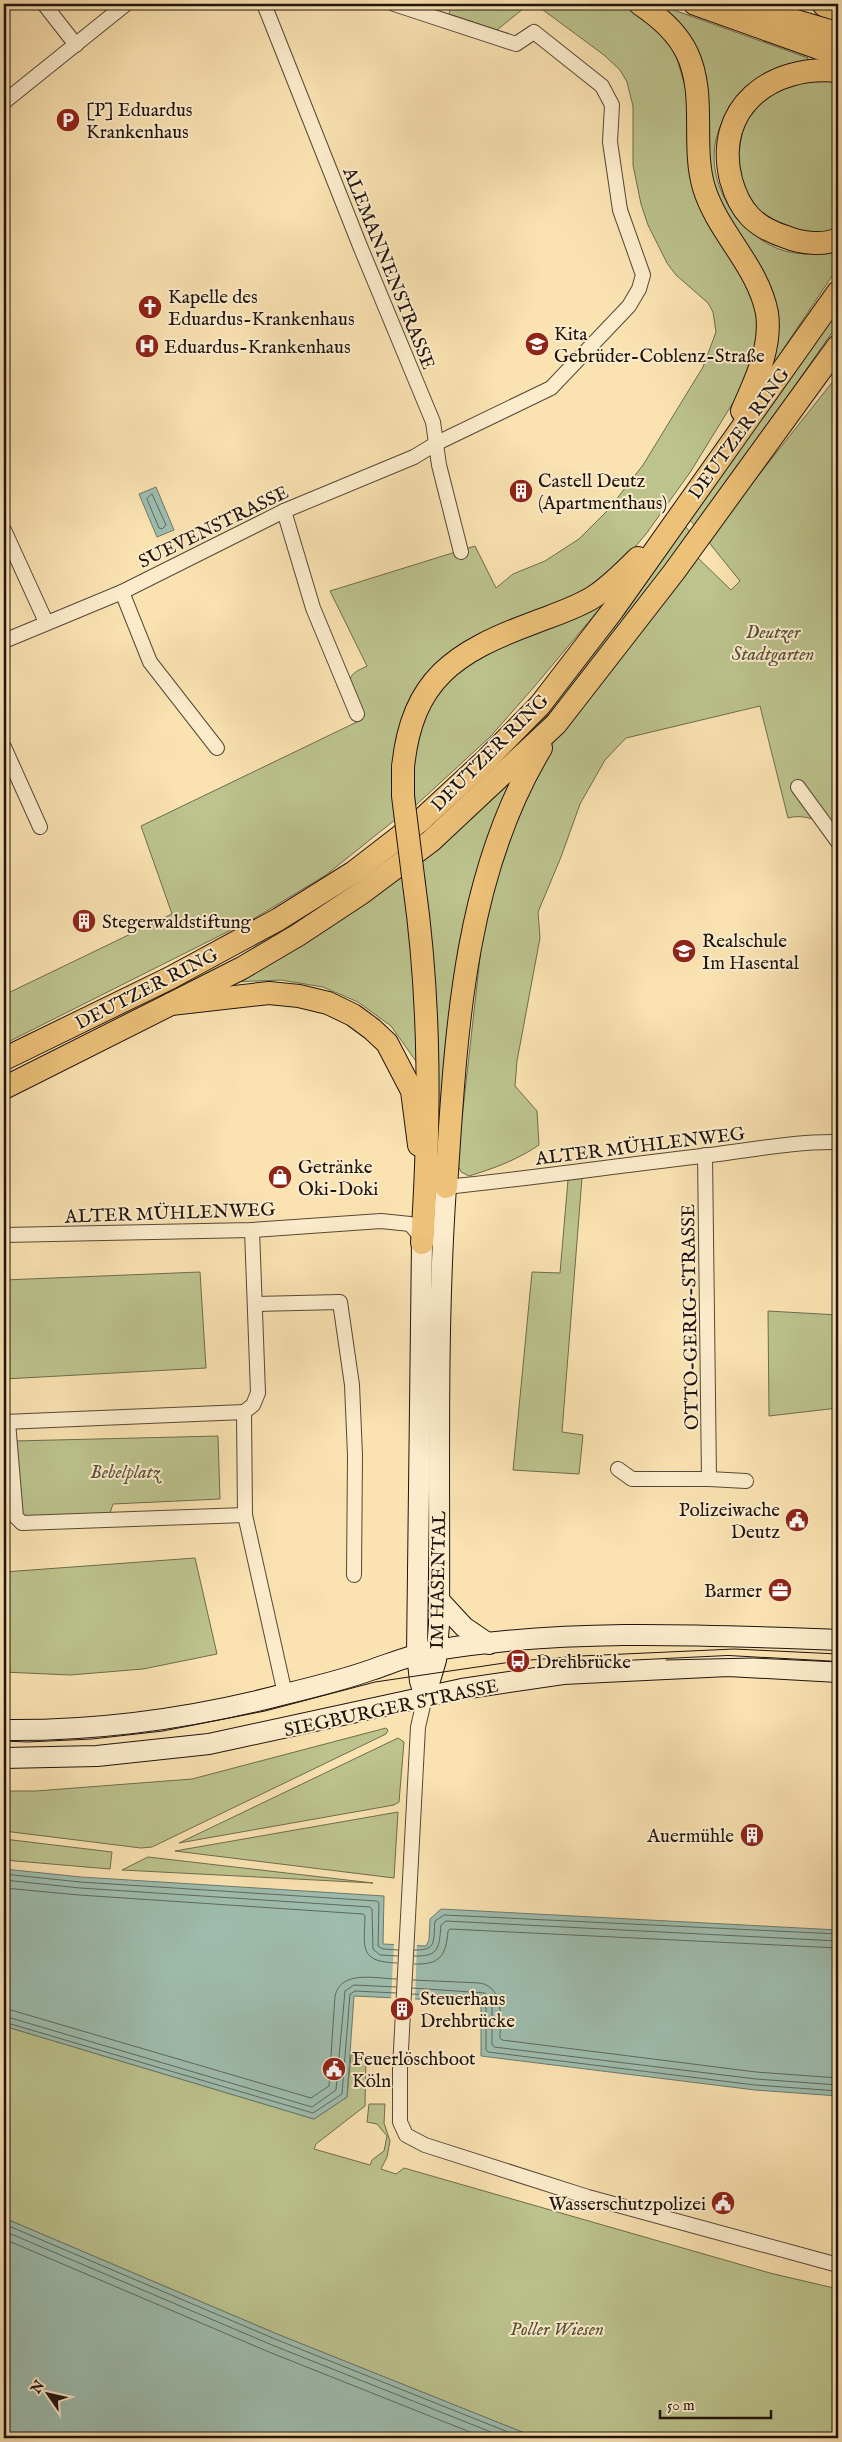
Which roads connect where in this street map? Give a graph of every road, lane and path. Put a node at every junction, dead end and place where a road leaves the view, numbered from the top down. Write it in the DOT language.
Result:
graph roads {
  1 [pos="44,4"];
  2 [pos="126,4"];
  3 [pos="264,4"];
  4 [pos="394,4"];
  5 [pos="640,4"];
  6 [pos="695,4"];
  7 [pos="744,4"];
  8 [pos="825,4"];
  9 [pos="838,8"];
  10 [pos="838,35"];
  11 [pos="76,45"];
  12 [pos="838,55"];
  13 [pos="838,71"];
  14 [pos="4,102"];
  15 [pos="838,239"];
  16 [pos="838,292"];
  17 [pos="838,346"];
  18 [pos="838,368"];
  19 [pos="437,443"];
  20 [pos="727,448"];
  21 [pos="684,508"];
  22 [pos="284,511"];
  23 [pos="4,530"];
  24 [pos="460,552"];
  25 [pos="674,572"];
  26 [pos="122,592"];
  27 [pos="46,622"];
  28 [pos="4,641"];
  29 [pos="357,714"];
  30 [pos="556,724"];
  31 [pos="4,747"];
  32 [pos="217,748"];
  33 [pos="798,787"];
  34 [pos="40,827"];
  35 [pos="838,842"];
  36 [pos="171,1004"];
  37 [pos="4,1059"];
  38 [pos="4,1088"];
  39 [pos="838,1142"];
  40 [pos="705,1155"];
  41 [pos="446,1187"];
  42 [pos="252,1230"];
  43 [pos="4,1235"];
  44 [pos="422,1240"];
  45 [pos="255,1304"];
  46 [pos="244,1412"];
  47 [pos="6,1422"];
  48 [pos="618,1468"];
  49 [pos="709,1479"];
  50 [pos="746,1481"];
  51 [pos="245,1515"];
  52 [pos="354,1576"];
  53 [pos="439,1600"];
  54 [pos="838,1640"];
  55 [pos="489,1644"];
  56 [pos="438,1646"];
  57 [pos="417,1654"];
  58 [pos="838,1672"];
  59 [pos="285,1694"];
  60 [pos="425,1697"];
  61 [pos="4,1730"];
  62 [pos="4,1758"];
  63 [pos="838,2265"];
  1 -- 11 [label="street"];
  2 -- 11 [label="street"];
  3 -- 19 [label="street, ALEMANNENSTRASSE"];
  4 -- 19 [label="street, SUEVENSTRASSE"];
  5 -- 20 [label="main road"];
  6 -- 12 [label="main road"];
  7 -- 10 [label="highway"];
  8 -- 9 [label="highway"];
  11 -- 14 [label="street"];
  13 -- 15 [label="main road"];
  16 -- 20 [label="main road, DEUTZER RING"];
  17 -- 25 [label="main road, DEUTZER RING"];
  18 -- 25 [label="main road"];
  19 -- 22 [label="street, SUEVENSTRASSE"];
  19 -- 24 [label="street, ALEMANNENSTRASSE"];
  20 -- 21 [label="main road, DEUTZER RING"];
  21 -- 37 [label="main road, DEUTZER RING"];
  21 -- 44 [label="main road, bridge"];
  22 -- 26 [label="street, SUEVENSTRASSE"];
  22 -- 29 [label="street"];
  23 -- 27 [label="street"];
  25 -- 30 [label="main road, DEUTZER RING"];
  26 -- 27 [label="street, SUEVENSTRASSE"];
  26 -- 32 [label="street"];
  27 -- 28 [label="street, SUEVENSTRASSE"];
  30 -- 36 [label="main road, DEUTZER RING"];
  30 -- 41 [label="main road"];
  31 -- 34 [label="street"];
  33 -- 35 [label="street"];
  36 -- 38 [label="main road, DEUTZER RING"];
  36 -- 44 [label="main road"];
  39 -- 40 [label="street, ALTER MÜHLENWEG"];
  40 -- 41 [label="street, ALTER MÜHLENWEG"];
  40 -- 49 [label="street, OTTO-GERIG-STRASSE"];
  41 -- 53 [label="main road, IM HASENTAL"];
  42 -- 43 [label="street, ALTER MÜHLENWEG"];
  42 -- 44 [label="street, ALTER MÜHLENWEG"];
  42 -- 45 [label="street"];
  44 -- 57 [label="main road, IM HASENTAL"];
  45 -- 46 [label="street"];
  45 -- 52 [label="street"];
  46 -- 47 [label="street"];
  46 -- 51 [label="street"];
  47 -- 51 [label="street"];
  48 -- 49 [label="street"];
  49 -- 50 [label="street"];
  51 -- 59 [label="street"];
  53 -- 55 [label="main road"];
  53 -- 56 [label="main road, IM HASENTAL"];
  54 -- 55 [label="main road, SIEGBURGER STRASSE"];
  55 -- 56 [label="main road, SIEGBURGER STRASSE"];
  56 -- 57 [label="main road, SIEGBURGER STRASSE"];
  56 -- 60 [label="main road, IM HASENTAL"];
  57 -- 59 [label="main road, SIEGBURGER STRASSE"];
  57 -- 60 [label="main road, IM HASENTAL"];
  58 -- 60 [label="main road, SIEGBURGER STRASSE"];
  59 -- 61 [label="main road, SIEGBURGER STRASSE"];
  60 -- 62 [label="main road, SIEGBURGER STRASSE"];
  60 -- 63 [label="street"];
}
